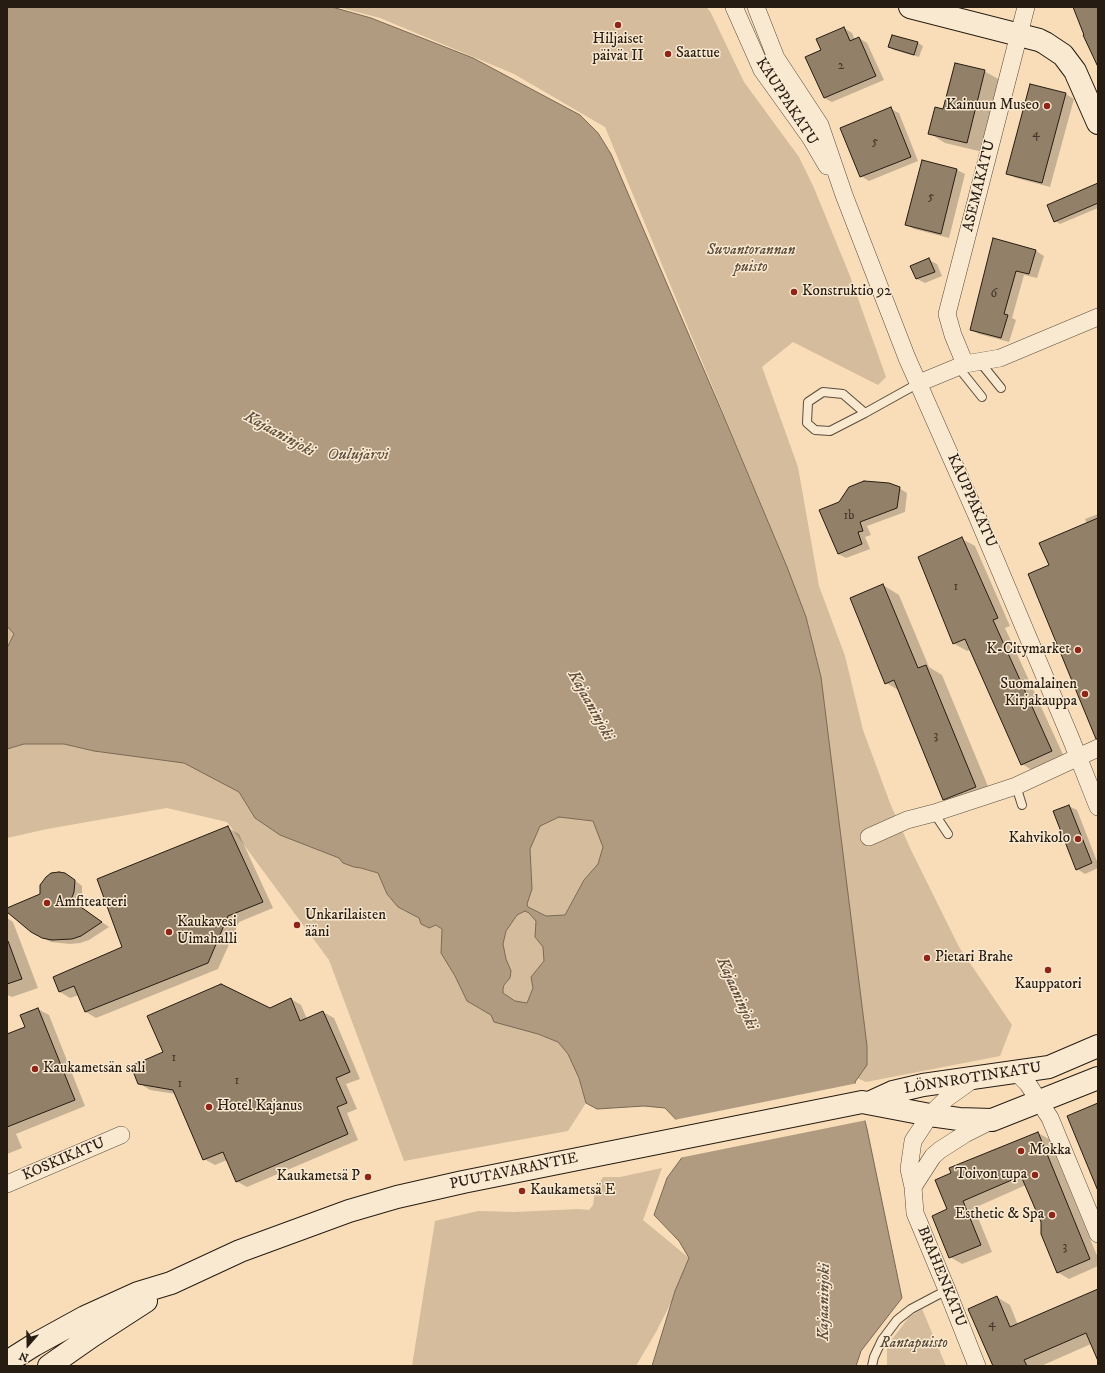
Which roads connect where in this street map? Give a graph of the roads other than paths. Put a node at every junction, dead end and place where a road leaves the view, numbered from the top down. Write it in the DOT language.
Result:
graph roads {
  1 [pos="734,7"];
  2 [pos="756,7"];
  3 [pos="910,7"];
  4 [pos="1026,7"];
  5 [pos="1018,35"];
  6 [pos="1098,123"];
  7 [pos="844,195"];
  8 [pos="1098,318"];
  9 [pos="968,364"];
  10 [pos="919,383"];
  11 [pos="1001,388"];
  12 [pos="982,397"];
  13 [pos="866,413"];
  14 [pos="1098,748"];
  15 [pos="1078,758"];
  16 [pos="1016,786"];
  17 [pos="1022,805"];
  18 [pos="1098,807"];
  19 [pos="934,813"];
  20 [pos="948,834"];
  21 [pos="869,837"];
  22 [pos="1098,1046"];
  23 [pos="1016,1072"];
  24 [pos="976,1077"];
  25 [pos="1093,1080"];
  26 [pos="1040,1101"];
  27 [pos="866,1103"];
  28 [pos="930,1115"];
  29 [pos="992,1120"];
  30 [pos="121,1135"];
  31 [pos="7,1184"];
  32 [pos="913,1187"];
  33 [pos="1098,1234"];
  34 [pos="171,1283"];
  35 [pos="947,1290"];
  36 [pos="7,1362"];
  37 [pos="49,1366"];
  38 [pos="872,1366"];
  39 [pos="977,1366"];
  1 -- 7 [label="street, KAUPPAKATU"];
  2 -- 7 [label="street, KAUPPAKATU"];
  3 -- 5 [label="main road"];
  4 -- 5 [label="street, ASEMAKATU"];
  5 -- 6 [label="main road"];
  5 -- 9 [label="street, ASEMAKATU"];
  7 -- 10 [label="street, KAUPPAKATU"];
  8 -- 9 [label="street"];
  9 -- 10 [label="street"];
  9 -- 11 [label="lane"];
  9 -- 12 [label="lane"];
  10 -- 13 [label="lane"];
  10 -- 15 [label="street, KAUPPAKATU"];
  13 -- 13 [label="lane"];
  14 -- 15 [label="street"];
  15 -- 16 [label="street"];
  15 -- 18 [label="street, KAUPPAKATU"];
  16 -- 17 [label="lane"];
  16 -- 19 [label="street"];
  19 -- 20 [label="lane"];
  19 -- 21 [label="street"];
  22 -- 23 [label="main road, LÖNNROTINKATU"];
  23 -- 24 [label="main road, LÖNNROTINKATU"];
  23 -- 26 [label="street"];
  24 -- 27 [label="main road, LÖNNROTINKATU"];
  24 -- 28 [label="street, BRAHENKATU"];
  25 -- 26 [label="main road, LÖNNROTINKATU"];
  26 -- 29 [label="main road, LÖNNROTINKATU"];
  26 -- 33 [label="street"];
  27 -- 28 [label="main road, LÖNNROTINKATU"];
  27 -- 34 [label="main road, PUUTAVARANTIE"];
  28 -- 29 [label="main road, LÖNNROTINKATU"];
  28 -- 32 [label="street, BRAHENKATU"];
  29 -- 32 [label="street"];
  30 -- 31 [label="street, KOSKIKATU"];
  32 -- 35 [label="street, BRAHENKATU"];
  34 -- 36 [label="main road, PUUTAVARANTIE"];
  34 -- 37 [label="main road, PUUTAVARANTIE"];
  35 -- 38 [label="lane"];
  35 -- 39 [label="street, BRAHENKATU"];
}
